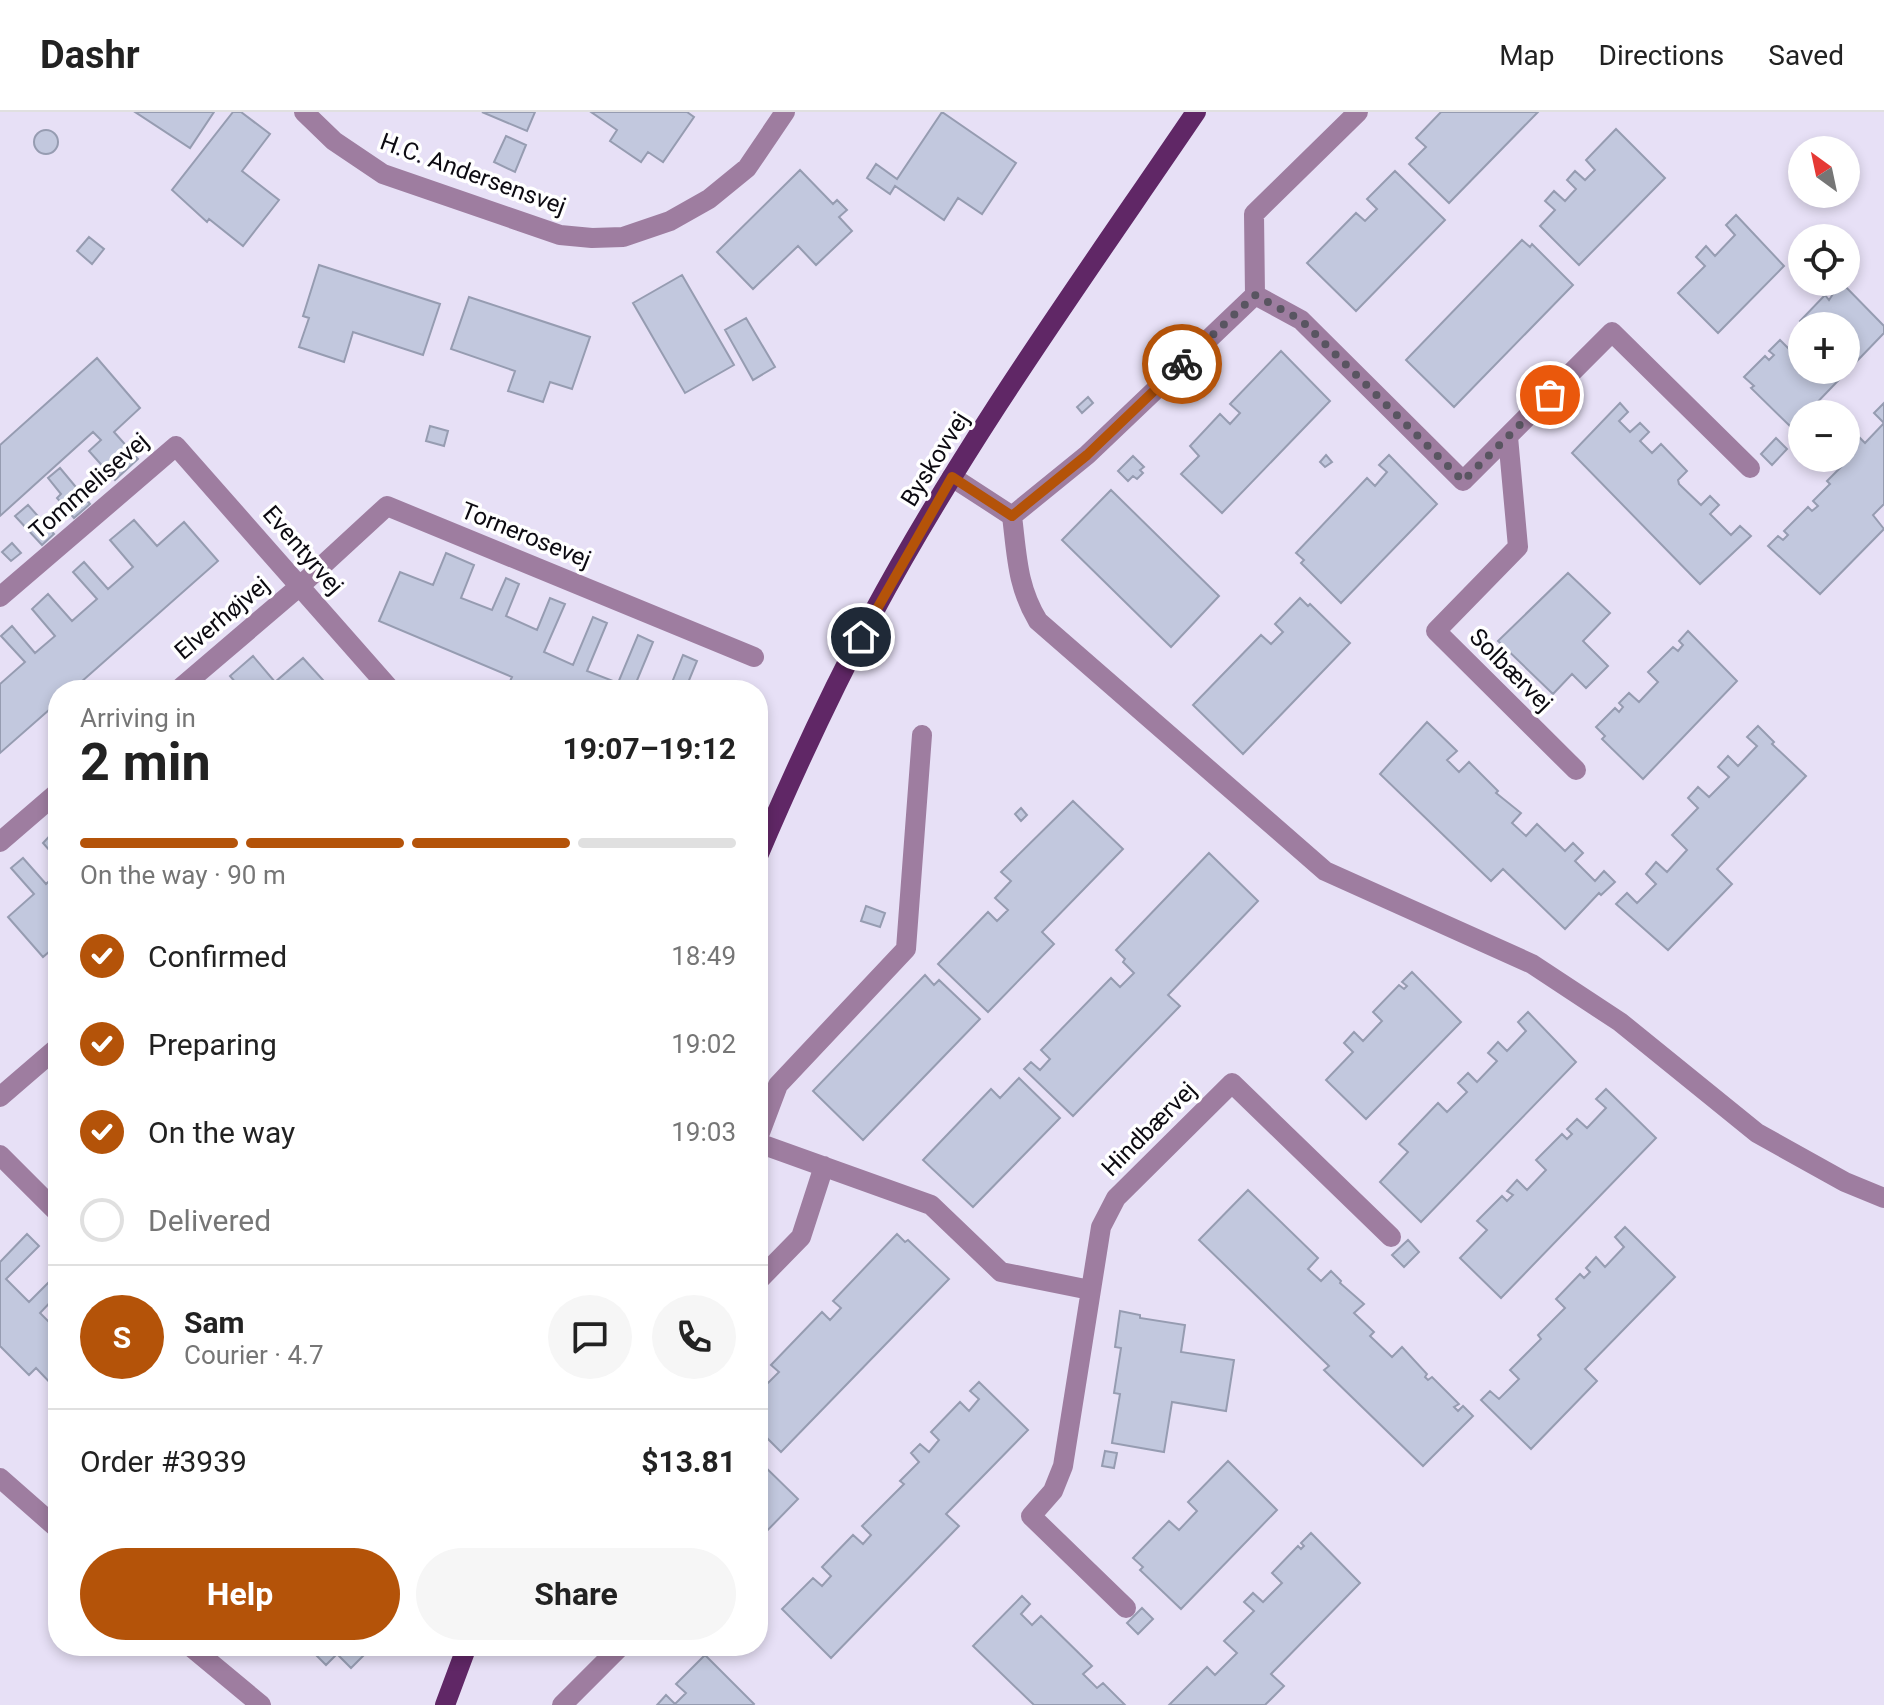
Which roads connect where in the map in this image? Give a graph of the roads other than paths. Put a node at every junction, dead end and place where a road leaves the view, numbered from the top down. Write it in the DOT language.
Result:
graph roads {
  1 [pos="304,112"];
  2 [pos="785,112"];
  3 [pos="1196,112"];
  4 [pos="1358,112"];
  5 [pos="1255,295"];
  6 [pos="1508,437"];
  7 [pos="176,446"];
  8 [pos="1750,468"];
  9 [pos="952,477"];
  10 [pos="1012,516"];
  11 [pos="300,586"];
  12 [pos="0,597"];
  13 [pos="754,657"];
  14 [pos="190,680"];
  15 [pos="382,680"];
  16 [pos="922,735"];
  17 [pos="1576,770"];
  18 [pos="48,801"];
  19 [pos="768,833"];
  20 [pos="0,842"];
  21 [pos="48,1056"];
  22 [pos="0,1097"];
  23 [pos="768,1112"];
  24 [pos="768,1144"];
  25 [pos="0,1155"];
  26 [pos="824,1166"];
  27 [pos="1884,1198"];
  28 [pos="48,1203"];
  29 [pos="1391,1237"];
  30 [pos="768,1271"];
  31 [pos="1090,1290"];
  32 [pos="0,1478"];
  33 [pos="48,1520"];
  34 [pos="1126,1608"];
  35 [pos="202,1656"];
  36 [pos="463,1656"];
  37 [pos="611,1656"];
  38 [pos="261,1705"];
  39 [pos="445,1705"];
  40 [pos="562,1705"];
  1 -- 2 [label="street, H.C. Andersensvej"];
  3 -- 9 [label="main road, Byskovvej"];
  4 -- 5 [label="street"];
  5 -- 6 [label="street"];
  5 -- 10 [label="street"];
  6 -- 8 [label="street"];
  6 -- 17 [label="street, Solbærvej"];
  7 -- 11 [label="street, Eventyrvej"];
  7 -- 12 [label="street, Tommelisevej"];
  9 -- 10 [label="street"];
  9 -- 19 [label="main road, Byskovvej"];
  10 -- 27 [label="street"];
  11 -- 13 [label="street, Tornerosevej"];
  11 -- 14 [label="street, Elverhøjvej"];
  11 -- 15 [label="street, Eventyrvej"];
  16 -- 23 [label="street"];
  18 -- 20 [label="street"];
  21 -- 22 [label="street"];
  24 -- 26 [label="street"];
  25 -- 28 [label="street"];
  26 -- 30 [label="street"];
  26 -- 31 [label="street"];
  29 -- 31 [label="street, Hindbærvej"];
  31 -- 34 [label="street, Hindbærvej"];
  32 -- 33 [label="street"];
  35 -- 38 [label="street"];
  36 -- 39 [label="main road"];
  37 -- 40 [label="street"];
}
